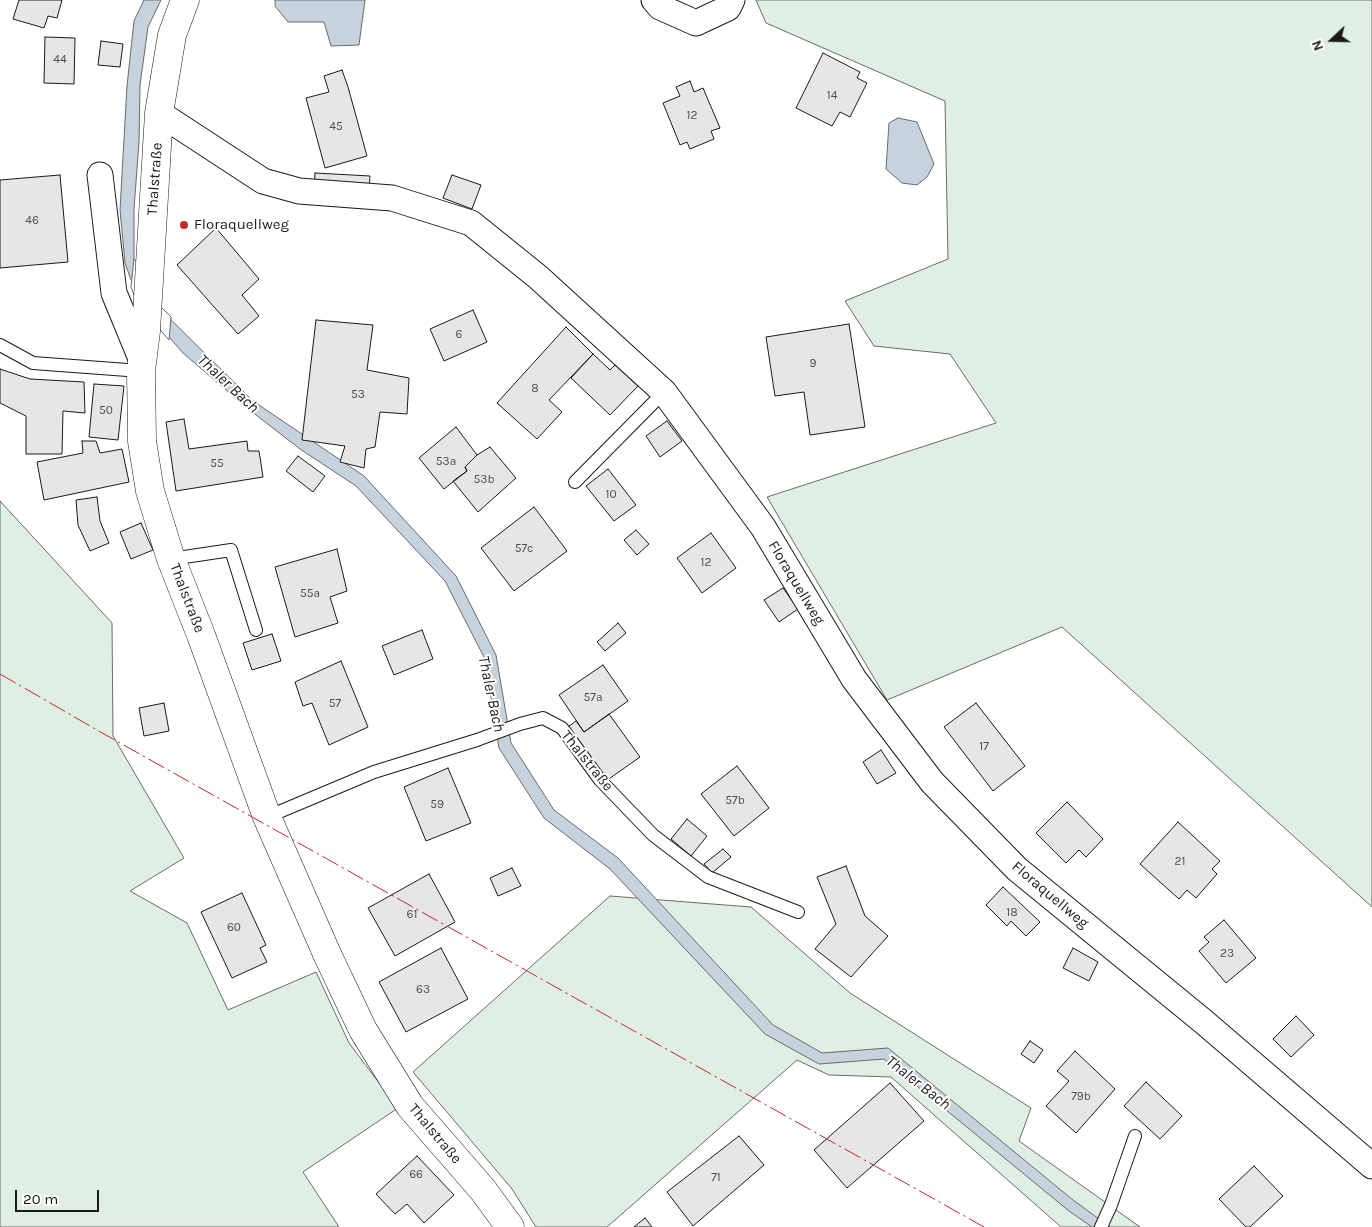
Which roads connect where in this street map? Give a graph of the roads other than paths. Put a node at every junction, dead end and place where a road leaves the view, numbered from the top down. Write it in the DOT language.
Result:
graph roads {
  1 [pos="185,0"];
  2 [pos="654,0"];
  3 [pos="732,0"];
  4 [pos="159,113"];
  5 [pos="100,175"];
  6 [pos="0,345"];
  7 [pos="142,366"];
  8 [pos="664,392"];
  9 [pos="574,482"];
  10 [pos="171,559"];
  11 [pos="256,630"];
  12 [pos="267,817"];
  13 [pos="798,912"];
  14 [pos="1135,1136"];
  15 [pos="1372,1166"];
  16 [pos="510,1227"];
  17 [pos="1101,1227"];
  1 -- 4 [label="main road, Thalstraße"];
  2 -- 3 [label="street"];
  4 -- 7 [label="main road, Thalstraße"];
  4 -- 8 [label="street, Floraquellweg"];
  5 -- 7 [label="street, Thalstraße"];
  6 -- 7 [label="lane"];
  7 -- 10 [label="main road, Thalstraße"];
  8 -- 9 [label="lane"];
  8 -- 15 [label="street, Floraquellweg"];
  10 -- 11 [label="lane"];
  10 -- 12 [label="main road, Thalstraße"];
  12 -- 13 [label="lane, Thalstraße"];
  12 -- 16 [label="main road, Thalstraße"];
  14 -- 17 [label="lane"];
}
